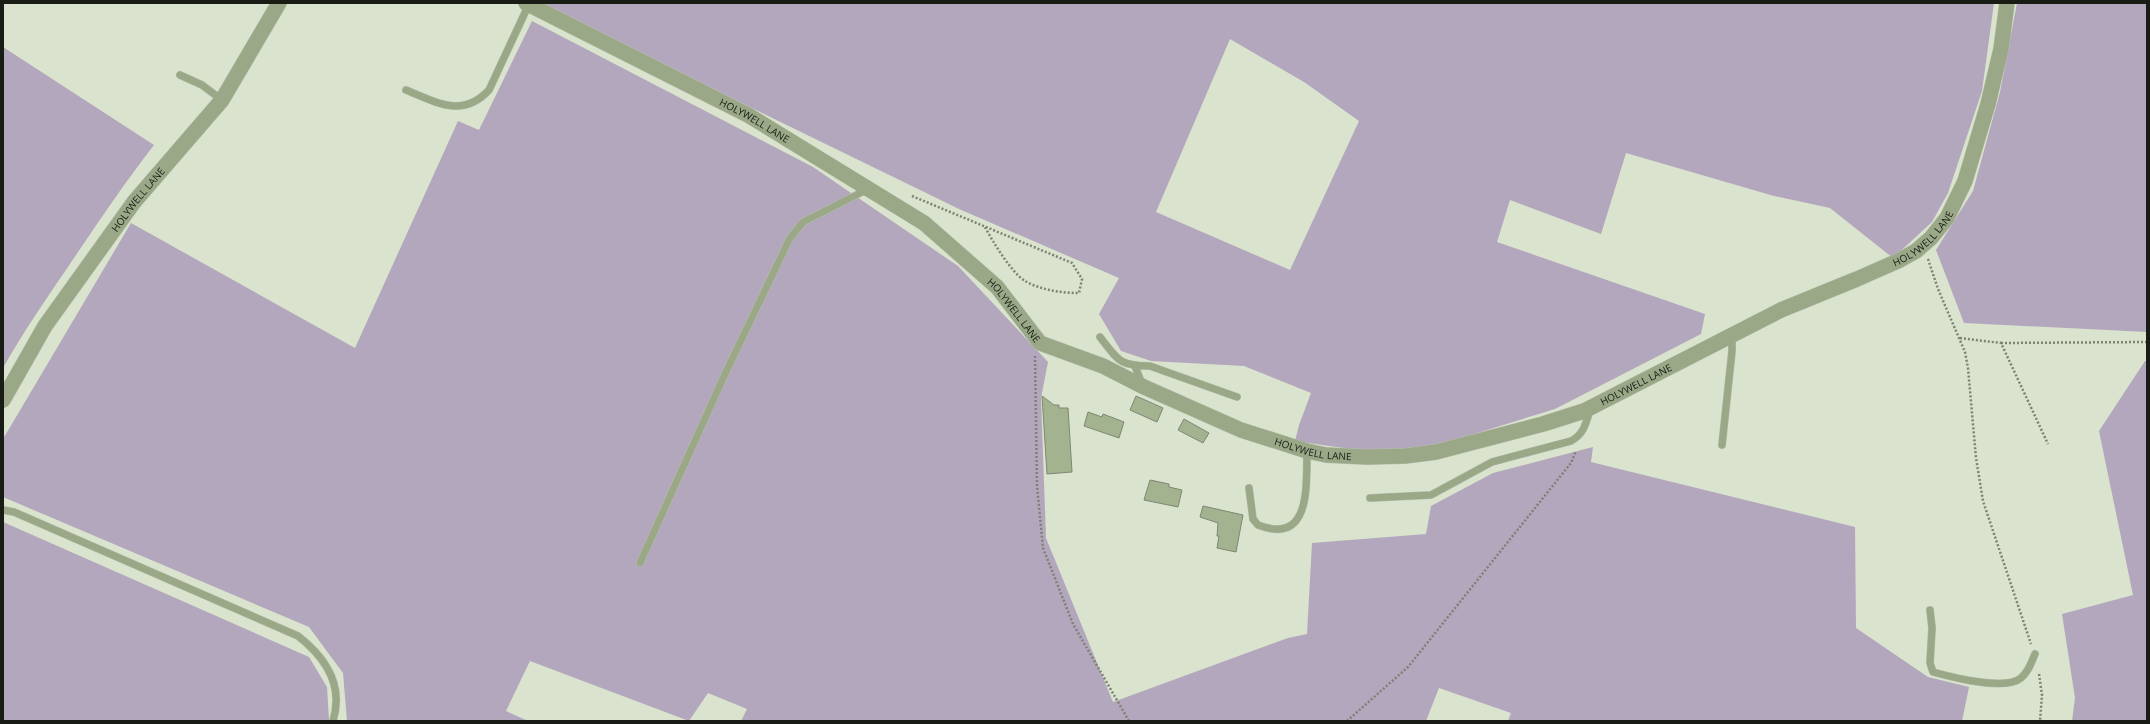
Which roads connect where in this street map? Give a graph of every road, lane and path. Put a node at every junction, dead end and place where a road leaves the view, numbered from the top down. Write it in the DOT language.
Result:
graph roads {
  1 [pos="279,3"];
  2 [pos="2008,3"];
  3 [pos="527,4"];
  4 [pos="180,75"];
  5 [pos="406,90"];
  6 [pos="222,100"];
  7 [pos="869,189"];
  8 [pos="905,194"];
  9 [pos="985,227"];
  10 [pos="1931,238"];
  11 [pos="1732,335"];
  12 [pos="1100,337"];
  13 [pos="1959,338"];
  14 [pos="2147,342"];
  15 [pos="2001,343"];
  16 [pos="1035,354"];
  17 [pos="1135,366"];
  18 [pos="1144,387"];
  19 [pos="1237,397"];
  20 [pos="3,400"];
  21 [pos="1591,408"];
  22 [pos="1584,428"];
  23 [pos="2048,444"];
  24 [pos="1722,445"];
  25 [pos="1307,451"];
  26 [pos="1249,488"];
  27 [pos="1370,498"];
  28 [pos="3,510"];
  29 [pos="640,563"];
  30 [pos="1930,610"];
  31 [pos="2034,654"];
  32 [pos="333,721"];
  33 [pos="1129,721"];
  34 [pos="1348,721"];
  35 [pos="2040,721"];
  1 -- 6 [label="street, HOLYWELL LANE"];
  2 -- 10 [label="street, HOLYWELL LANE"];
  3 -- 5 [label="lane"];
  3 -- 7 [label="street, HOLYWELL LANE"];
  4 -- 6 [label="lane"];
  6 -- 20 [label="street, HOLYWELL LANE"];
  7 -- 18 [label="street, HOLYWELL LANE"];
  7 -- 29 [label="lane"];
  8 -- 9 [label="path"];
  9 -- 9 [label="path"];
  10 -- 11 [label="street, HOLYWELL LANE"];
  10 -- 13 [label="path"];
  11 -- 21 [label="street, HOLYWELL LANE"];
  11 -- 24 [label="lane"];
  12 -- 17 [label="lane"];
  13 -- 15 [label="path"];
  13 -- 31 [label="path"];
  14 -- 15 [label="path"];
  15 -- 23 [label="path"];
  16 -- 33 [label="path"];
  17 -- 18 [label="lane"];
  17 -- 19 [label="lane"];
  18 -- 25 [label="street, HOLYWELL LANE"];
  21 -- 22 [label="lane"];
  21 -- 25 [label="street, HOLYWELL LANE"];
  22 -- 27 [label="lane"];
  22 -- 34 [label="path"];
  25 -- 26 [label="lane"];
  28 -- 32 [label="lane"];
  30 -- 31 [label="lane"];
  31 -- 35 [label="path"];
}
